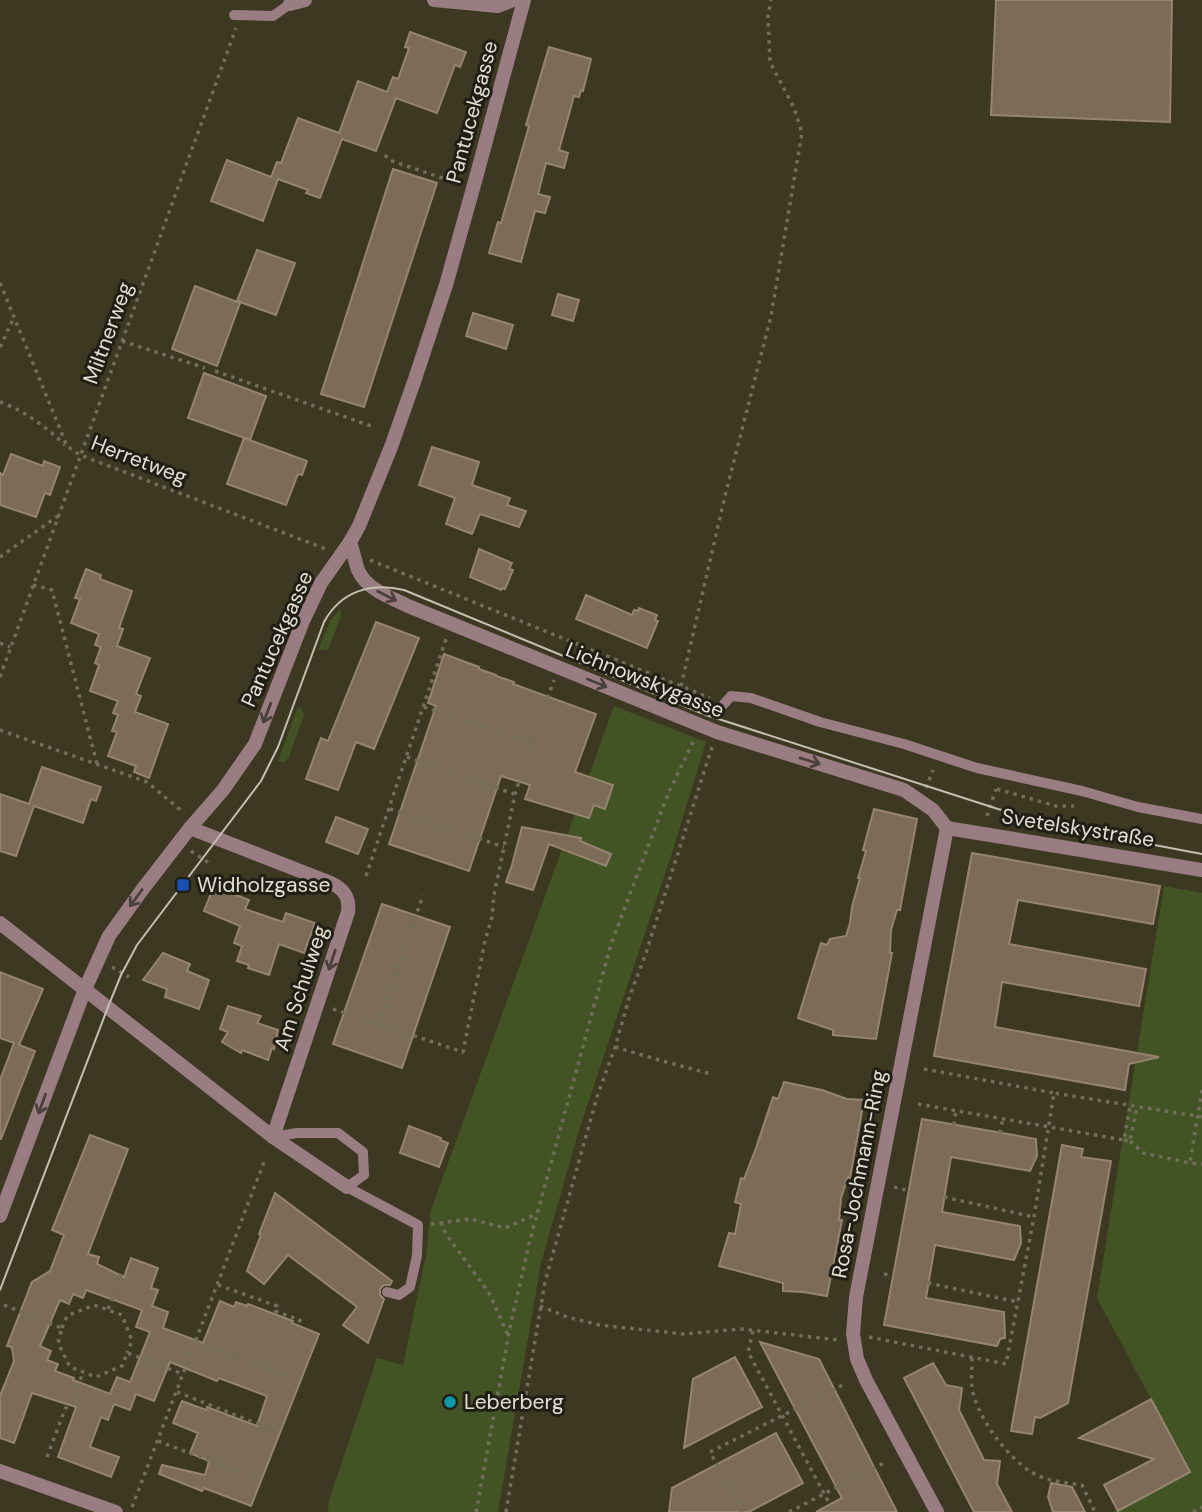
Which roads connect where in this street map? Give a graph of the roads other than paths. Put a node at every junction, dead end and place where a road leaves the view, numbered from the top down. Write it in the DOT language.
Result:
graph roads {
  1 [pos="434,0"];
  2 [pos="513,0"];
  3 [pos="524,0"];
  4 [pos="298,2"];
  5 [pos="238,15"];
  6 [pos="349,548"];
  7 [pos="724,704"];
  8 [pos="1202,819"];
  9 [pos="193,825"];
  10 [pos="947,828"];
  11 [pos="1202,870"];
  12 [pos="0,923"];
  13 [pos="85,989"];
  14 [pos="273,1137"];
  15 [pos="347,1187"];
  16 [pos="0,1216"];
  17 [pos="387,1292"];
  18 [pos="0,1471"];
  19 [pos="116,1512"];
  20 [pos="937,1512"];
  1 -- 2 [label="street"];
  3 -- 6 [label="street, Pantucekgasse"];
  4 -- 5 [label="lane"];
  6 -- 9 [label="street, Pantucekgasse, one-way"];
  6 -- 10 [label="street, Lichnowskygasse, one-way"];
  7 -- 8 [label="lane"];
  9 -- 13 [label="street, Pantucekgasse, one-way"];
  9 -- 14 [label="street, Am Schulweg, one-way"];
  10 -- 11 [label="street, Svetelskystraße"];
  10 -- 20 [label="street, Rosa-Jochmann-Ring"];
  12 -- 13 [label="street"];
  13 -- 14 [label="street"];
  13 -- 16 [label="street, Pantucekgasse, one-way"];
  14 -- 15 [label="street"];
  14 -- 15 [label="lane"];
  15 -- 17 [label="lane"];
  18 -- 19 [label="street"];
}
